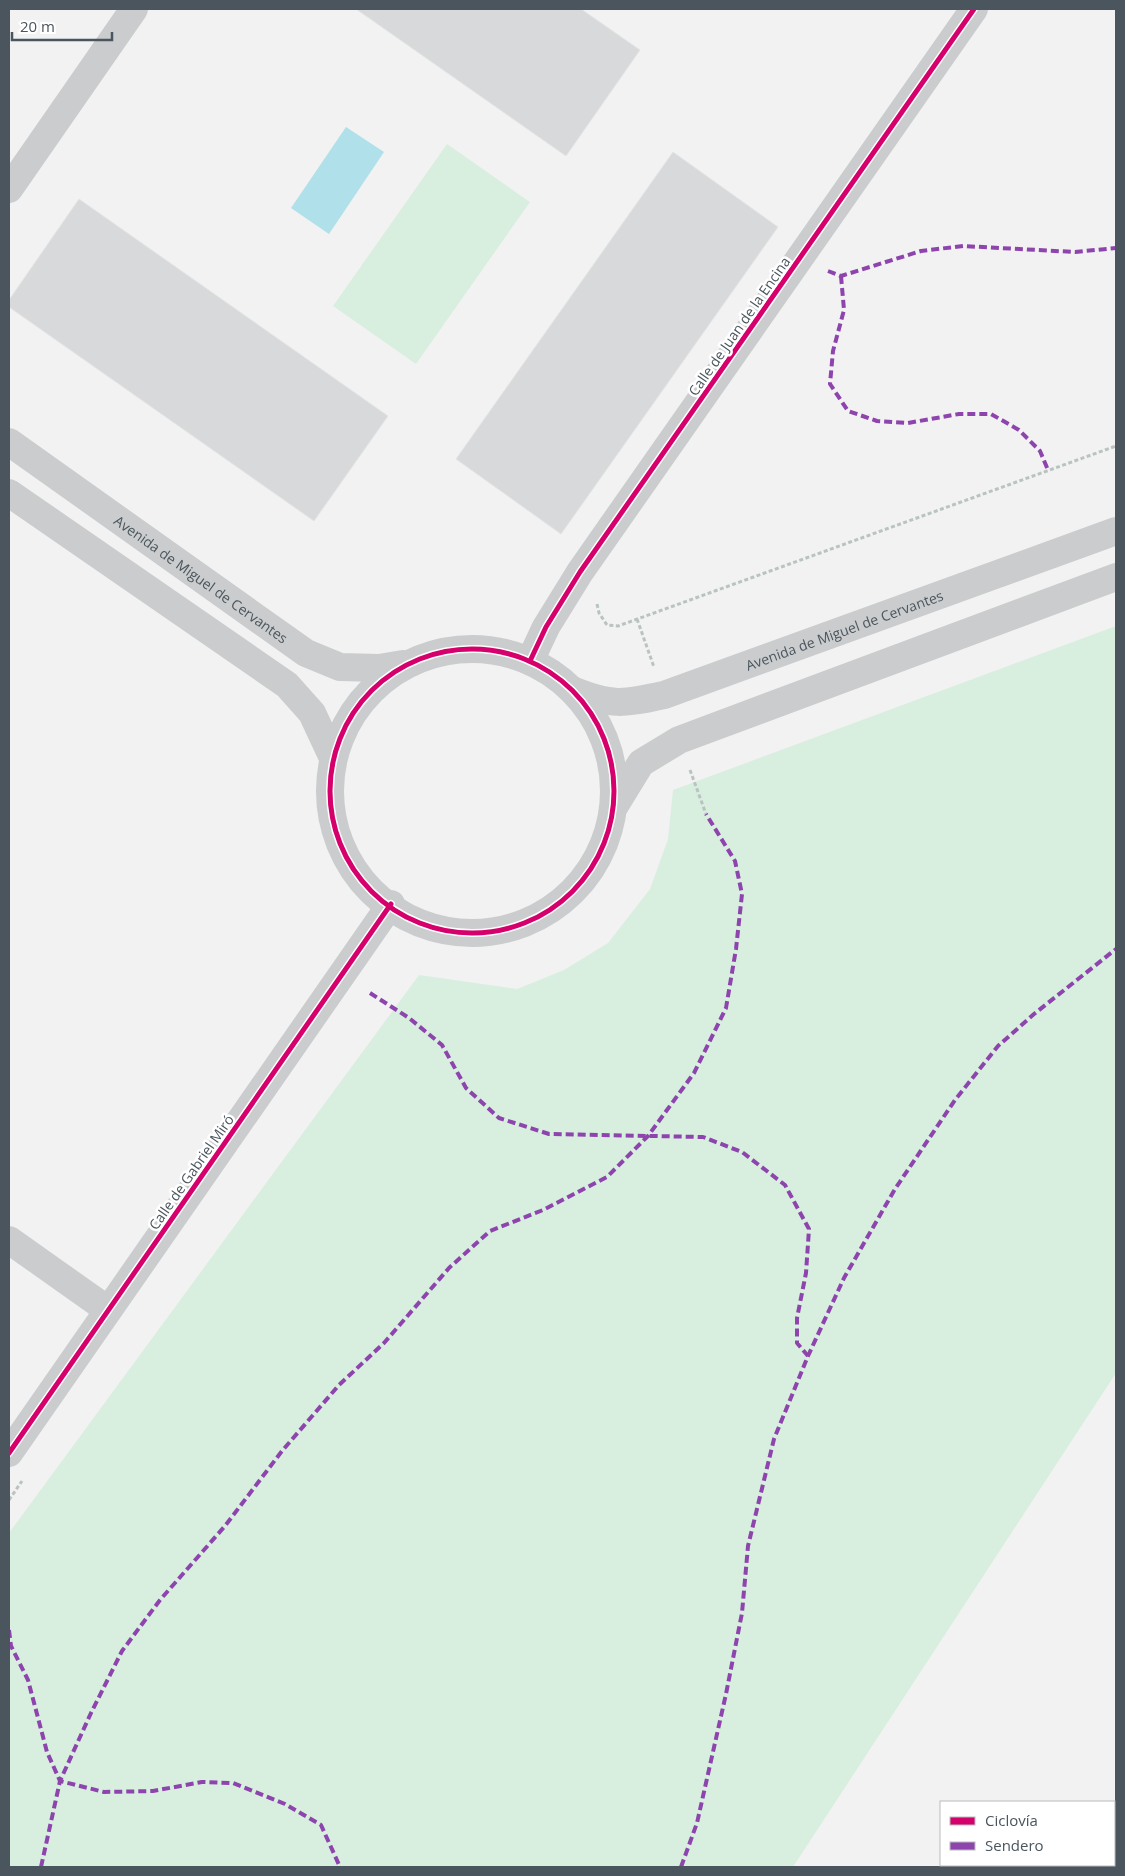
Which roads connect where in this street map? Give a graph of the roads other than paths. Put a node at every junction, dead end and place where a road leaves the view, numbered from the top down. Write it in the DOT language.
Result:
graph roads {
  1 [pos="134,9"];
  2 [pos="974,9"];
  3 [pos="9,189"];
  4 [pos="9,442"];
  5 [pos="9,493"];
  6 [pos="1116,531"];
  7 [pos="1116,577"];
  8 [pos="411,662"];
  9 [pos="530,662"];
  10 [pos="570,689"];
  11 [pos="333,758"];
  12 [pos="614,807"];
  13 [pos="391,904"];
  14 [pos="9,1240"];
  15 [pos="108,1310"];
  16 [pos="9,1453"];
  1 -- 3 [label="street"];
  2 -- 9 [label="street, Calle de Juan de la Encina"];
  4 -- 8 [label="street, Avenida de Miguel de Cervantes"];
  5 -- 11 [label="street"];
  6 -- 10 [label="street, Avenida de Miguel de Cervantes"];
  7 -- 12 [label="street"];
  8 -- 9 [label="street"];
  8 -- 11 [label="street"];
  9 -- 10 [label="street"];
  10 -- 12 [label="street"];
  11 -- 13 [label="street"];
  12 -- 13 [label="street"];
  13 -- 15 [label="street, Calle de Gabriel Miró"];
  14 -- 15 [label="street"];
  15 -- 16 [label="street, Calle de Gabriel Miró"];
}
